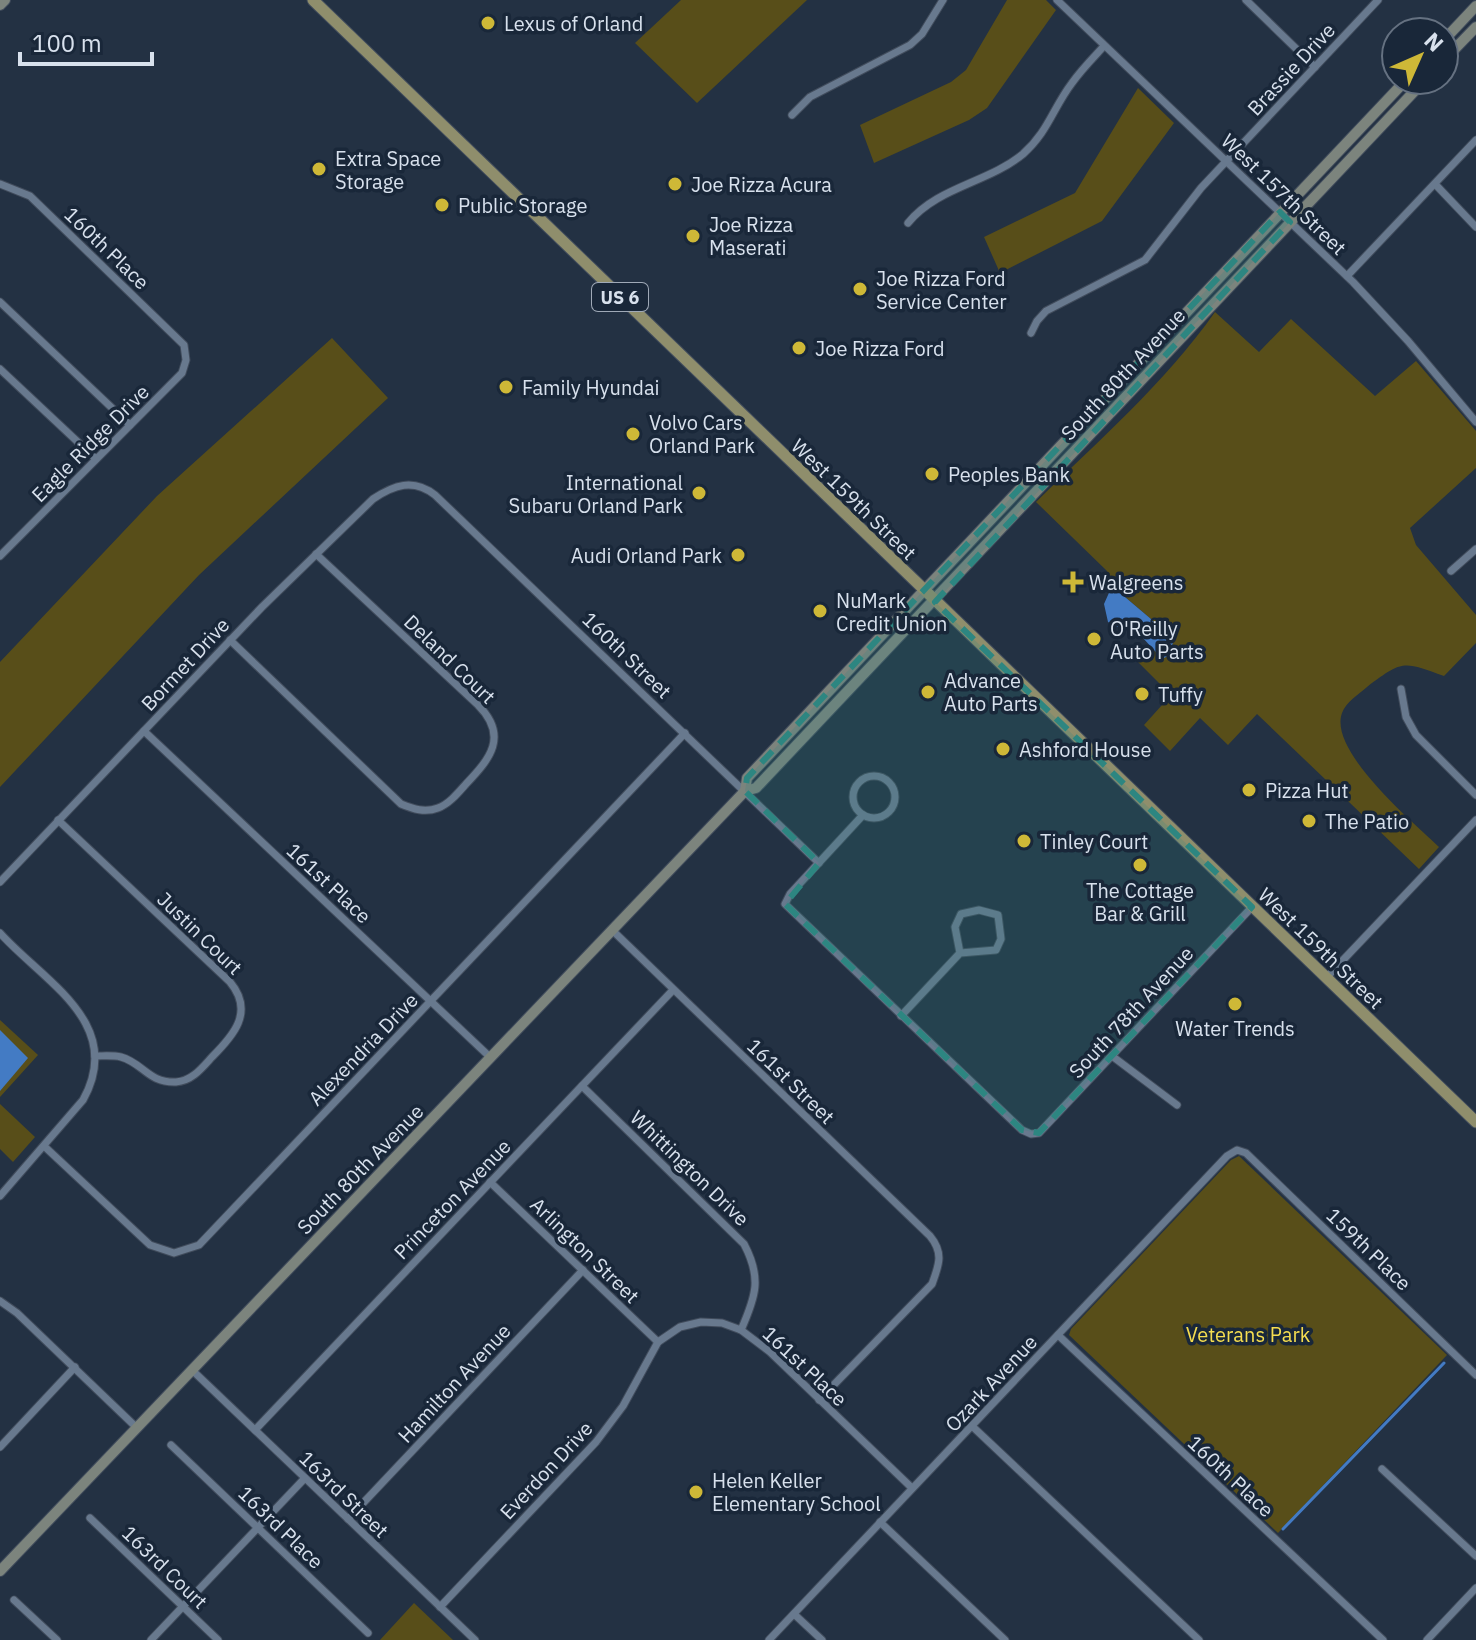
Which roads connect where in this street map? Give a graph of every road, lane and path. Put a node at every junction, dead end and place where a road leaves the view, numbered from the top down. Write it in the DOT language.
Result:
graph roads {
  1 [pos="5,0"];
  2 [pos="313,0"];
  3 [pos="943,0"];
  4 [pos="1057,0"];
  5 [pos="1246,0"];
  6 [pos="1378,0"];
  7 [pos="0,5"];
  8 [pos="1476,6"];
  9 [pos="1460,23"];
  10 [pos="1476,27"];
  11 [pos="1460,44"];
  12 [pos="1104,46"];
  13 [pos="1315,67"];
  14 [pos="1391,96"];
  15 [pos="1410,96"];
  16 [pos="792,115"];
  17 [pos="1476,140"];
  18 [pos="1226,161"];
  19 [pos="1435,184"];
  20 [pos="1,187"];
  21 [pos="1280,212"];
  22 [pos="1290,222"];
  23 [pos="908,223"];
  24 [pos="1476,227"];
  25 [pos="1347,276"];
  26 [pos="0,302"];
  27 [pos="1031,333"];
  28 [pos="184,345"];
  29 [pos="0,369"];
  30 [pos="1476,422"];
  31 [pos="130,425"];
  32 [pos="96,459"];
  33 [pos="405,484"];
  34 [pos="1476,549"];
  35 [pos="316,554"];
  36 [pos="0,556"];
  37 [pos="1451,571"];
  38 [pos="923,590"];
  39 [pos="935,602"];
  40 [pos="230,640"];
  41 [pos="1401,689"];
  42 [pos="144,731"];
  43 [pos="685,733"];
  44 [pos="745,791"];
  45 [pos="1476,795"];
  46 [pos="863,815"];
  47 [pos="58,820"];
  48 [pos="1476,820"];
  49 [pos="819,863"];
  50 [pos="0,882"];
  51 [pos="1252,907"];
  52 [pos="612,930"];
  53 [pos="0,933"];
  54 [pos="960,953"];
  55 [pos="1326,978"];
  56 [pos="673,990"];
  57 [pos="431,1001"];
  58 [pos="901,1016"];
  59 [pos="95,1056"];
  60 [pos="1112,1056"];
  61 [pos="491,1058"];
  62 [pos="582,1086"];
  63 [pos="1177,1105"];
  64 [pos="1476,1122"];
  65 [pos="44,1146"];
  66 [pos="1237,1150"];
  67 [pos="490,1182"];
  68 [pos="0,1196"];
  69 [pos="583,1270"];
  70 [pos="0,1301"];
  71 [pos="741,1330"];
  72 [pos="1058,1335"];
  73 [pos="658,1342"];
  74 [pos="75,1367"];
  75 [pos="192,1370"];
  76 [pos="1476,1375"];
  77 [pos="819,1400"];
  78 [pos="972,1426"];
  79 [pos="137,1428"];
  80 [pos="255,1430"];
  81 [pos="171,1445"];
  82 [pos="0,1447"];
  83 [pos="1382,1469"];
  84 [pos="305,1478"];
  85 [pos="912,1488"];
  86 [pos="90,1518"];
  87 [pos="348,1519"];
  88 [pos="880,1522"];
  89 [pos="259,1527"];
  90 [pos="1476,1556"];
  91 [pos="0,1571"];
  92 [pos="1476,1588"];
  93 [pos="14,1600"];
  94 [pos="183,1607"];
  95 [pos="440,1607"];
  96 [pos="794,1614"];
  97 [pos="368,1633"];
  98 [pos="57,1640"];
  99 [pos="151,1640"];
  100 [pos="218,1640"];
  101 [pos="475,1640"];
  102 [pos="769,1640"];
  103 [pos="822,1640"];
  104 [pos="1005,1640"];
  105 [pos="1199,1640"];
  106 [pos="1383,1640"];
  107 [pos="1427,1640"];
  1 -- 7 [label="street"];
  2 -- 38 [label="main road, West 159th Street / US 6"];
  3 -- 16 [label="street"];
  4 -- 12 [label="street, West 157th Street"];
  5 -- 13 [label="street"];
  6 -- 13 [label="street, Brassie Drive"];
  8 -- 9 [label="street"];
  10 -- 11 [label="street"];
  12 -- 18 [label="street, West 157th Street"];
  12 -- 23 [label="street"];
  13 -- 18 [label="street, Brassie Drive"];
  14 -- 21 [label="street, South 80th Avenue"];
  15 -- 22 [label="street, South 80th Avenue"];
  17 -- 19 [label="street"];
  18 -- 21 [label="street, West 157th Street"];
  18 -- 27 [label="street, Brassie Drive"];
  19 -- 24 [label="street"];
  19 -- 25 [label="street"];
  20 -- 28 [label="street, 160th Place"];
  21 -- 22 [label="street, West 157th Street"];
  21 -- 38 [label="street, South 80th Avenue"];
  22 -- 25 [label="street, West 157th Street"];
  22 -- 39 [label="street, South 80th Avenue"];
  25 -- 30 [label="street, West 157th Street"];
  26 -- 31 [label="street"];
  28 -- 31 [label="street, Eagle Ridge Drive"];
  29 -- 32 [label="street"];
  31 -- 32 [label="street, Eagle Ridge Drive"];
  32 -- 36 [label="street, Eagle Ridge Drive"];
  33 -- 35 [label="street, Bormet Drive"];
  33 -- 43 [label="street, 160th Street"];
  34 -- 37 [label="street"];
  35 -- 40 [label="street, Bormet Drive"];
  35 -- 40 [label="street, Deland Court"];
  38 -- 39 [label="main road, West 159th Street / US 6"];
  38 -- 44 [label="street, South 80th Avenue"];
  39 -- 44 [label="street, South 80th Avenue"];
  39 -- 51 [label="main road, West 159th Street / US 6"];
  40 -- 42 [label="street, Bormet Drive"];
  41 -- 45 [label="street"];
  42 -- 47 [label="street, Bormet Drive"];
  42 -- 57 [label="street, 161st Place"];
  43 -- 44 [label="street, 160th Street"];
  43 -- 57 [label="street, Alexendria Drive"];
  44 -- 49 [label="street, 160th Street"];
  44 -- 52 [label="street, South 80th Avenue"];
  46 -- 46 [label="street"];
  46 -- 49 [label="street"];
  47 -- 50 [label="street, Bormet Drive"];
  47 -- 59 [label="street, Justin Court"];
  48 -- 55 [label="street"];
  49 -- 58 [label="street"];
  51 -- 55 [label="main road, West 159th Street / US 6"];
  51 -- 60 [label="street, South 78th Avenue"];
  52 -- 56 [label="street, 161st Street"];
  52 -- 61 [label="street, South 80th Avenue"];
  53 -- 59 [label="street"];
  54 -- 54 [label="street"];
  54 -- 58 [label="street"];
  55 -- 64 [label="main road, West 159th Street / US 6"];
  56 -- 62 [label="street, Princeton Avenue"];
  56 -- 77 [label="street, 161st Street"];
  57 -- 61 [label="street, 161st Place"];
  57 -- 65 [label="street, Alexendria Drive"];
  58 -- 60 [label="street, South 78th Avenue"];
  59 -- 65 [label="street"];
  60 -- 63 [label="street"];
  61 -- 75 [label="street, South 80th Avenue"];
  62 -- 67 [label="street, Princeton Avenue"];
  62 -- 71 [label="street, Whittington Drive"];
  65 -- 68 [label="street"];
  66 -- 72 [label="street, Ozark Avenue"];
  66 -- 76 [label="street, 159th Place"];
  67 -- 69 [label="street, Arlington Street"];
  67 -- 80 [label="street, Princeton Avenue"];
  69 -- 73 [label="street, Arlington Street"];
  69 -- 87 [label="street, Hamilton Avenue"];
  70 -- 74 [label="street"];
  71 -- 73 [label="street, 161st Place"];
  71 -- 77 [label="street, 161st Place"];
  72 -- 78 [label="street, Ozark Avenue"];
  72 -- 106 [label="street, 160th Place"];
  73 -- 95 [label="street, Everdon Drive"];
  74 -- 79 [label="street"];
  74 -- 82 [label="street"];
  75 -- 79 [label="street, South 80th Avenue"];
  75 -- 80 [label="street, 163rd Street"];
  77 -- 85 [label="street, 161st Place"];
  78 -- 85 [label="street, Ozark Avenue"];
  78 -- 105 [label="street"];
  79 -- 91 [label="street, South 80th Avenue"];
  80 -- 84 [label="street, 163rd Street"];
  81 -- 89 [label="street, 163rd Place"];
  83 -- 90 [label="street"];
  84 -- 87 [label="street, 163rd Street"];
  84 -- 89 [label="street"];
  85 -- 88 [label="street, Ozark Avenue"];
  86 -- 94 [label="street, 163rd Court"];
  87 -- 95 [label="street, 163rd Street"];
  88 -- 96 [label="street, Ozark Avenue"];
  88 -- 104 [label="street"];
  89 -- 94 [label="street"];
  89 -- 97 [label="street, 163rd Place"];
  92 -- 107 [label="street"];
  93 -- 98 [label="street"];
  94 -- 99 [label="street"];
  94 -- 100 [label="street, 163rd Court"];
  95 -- 101 [label="street, 163rd Street"];
  96 -- 102 [label="street, Ozark Avenue"];
  96 -- 103 [label="street"];
}
